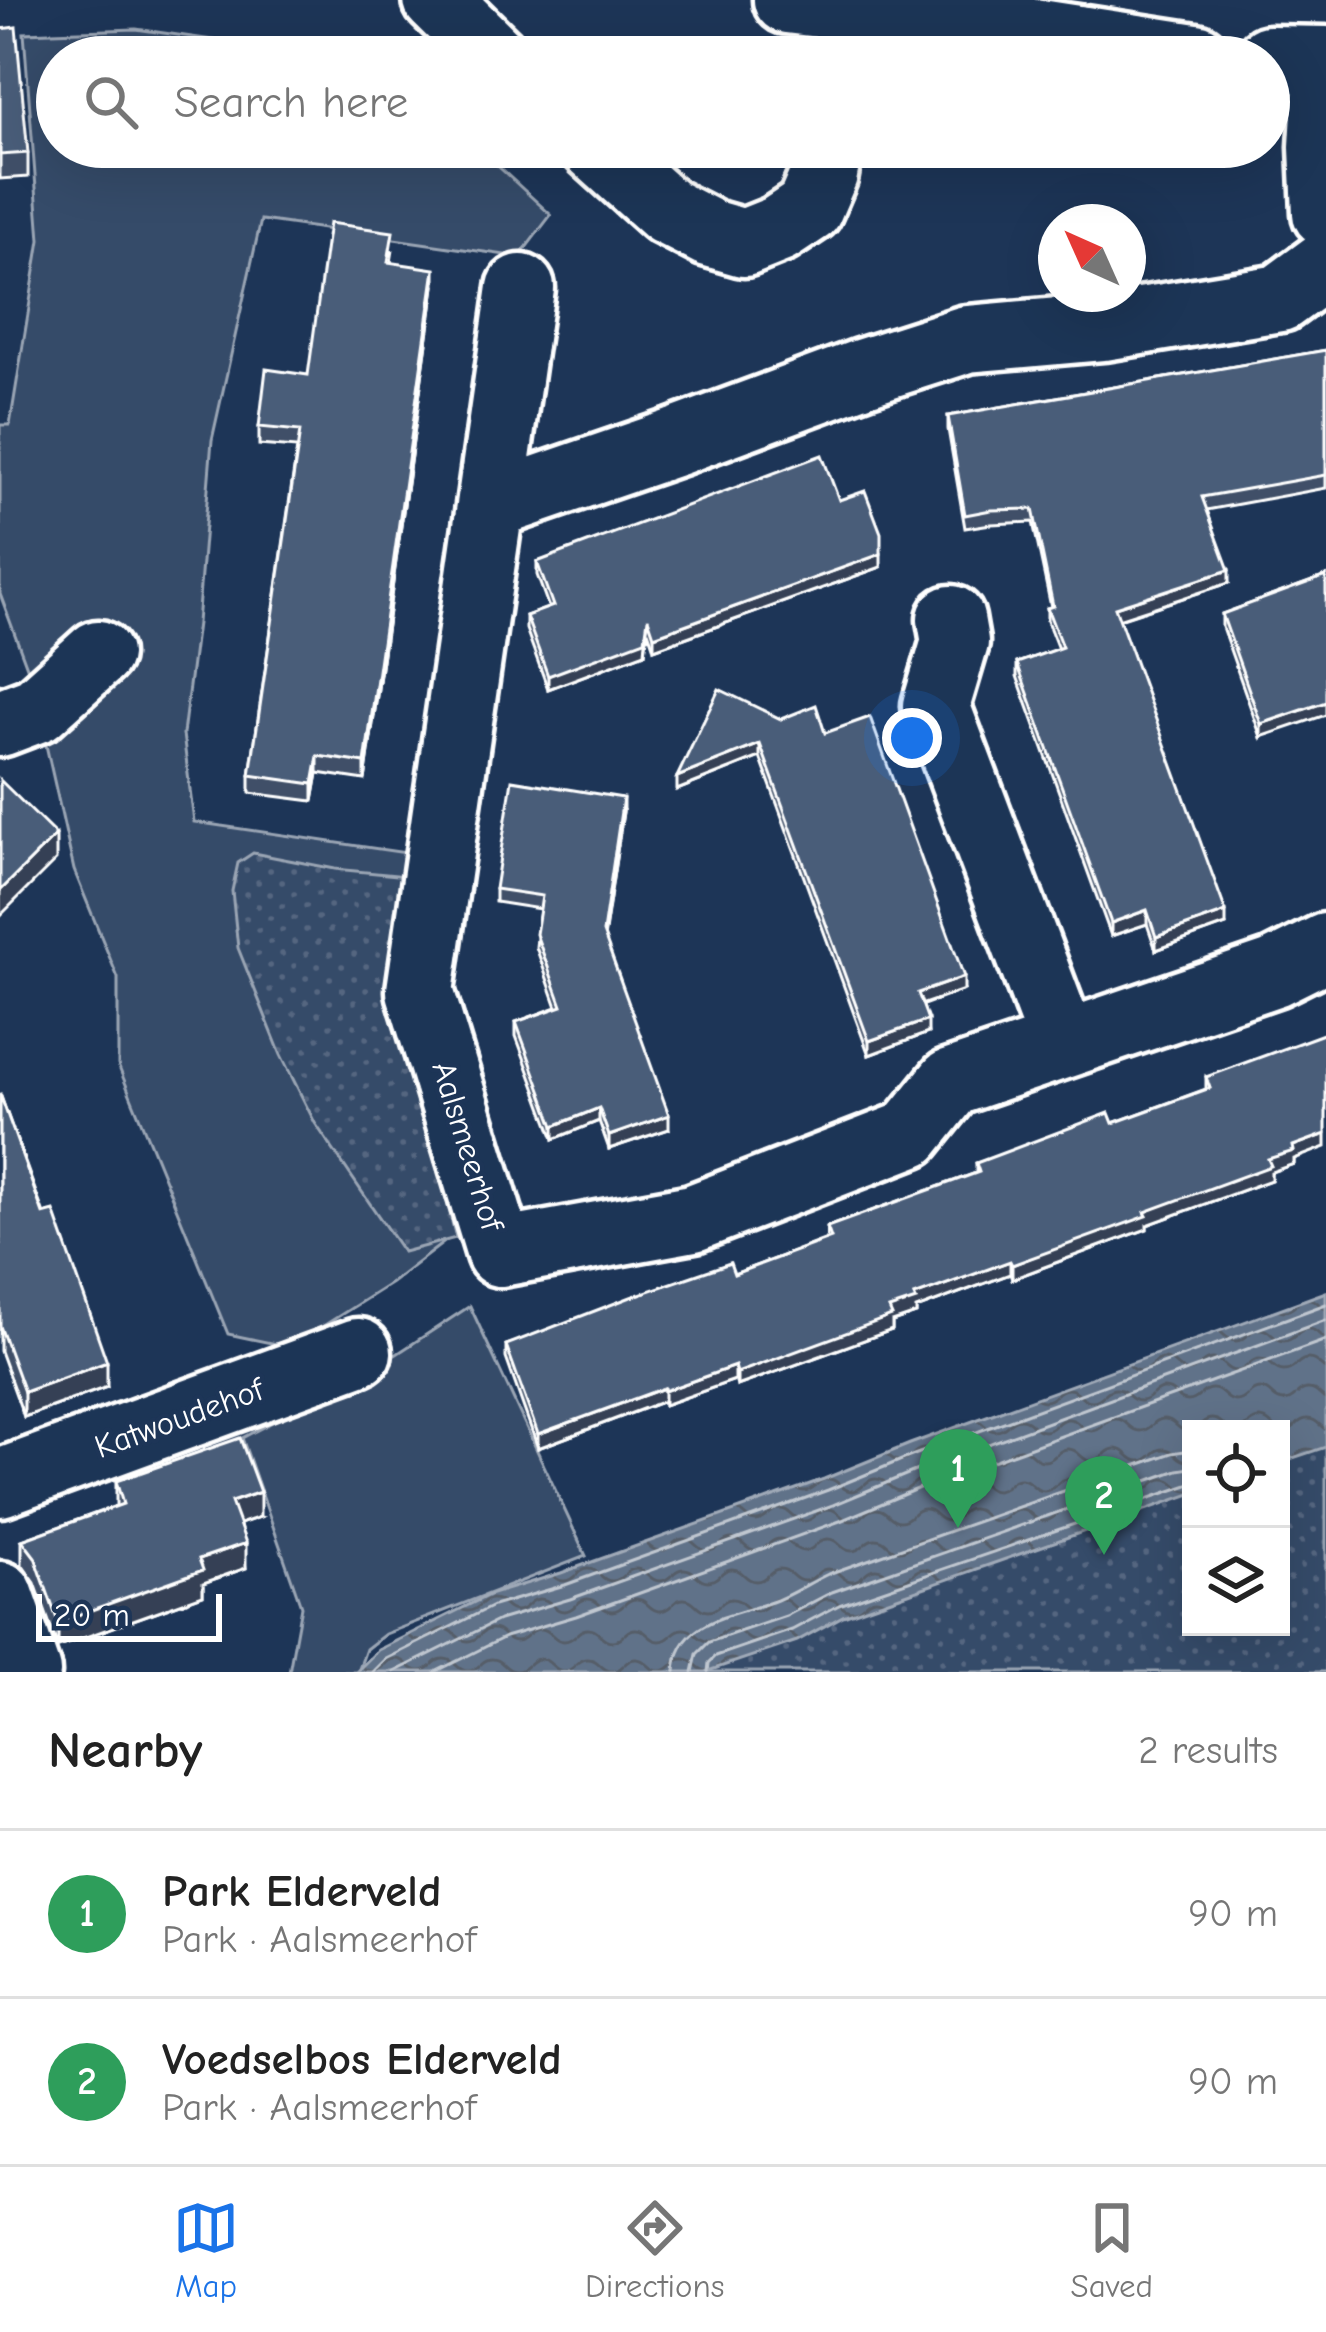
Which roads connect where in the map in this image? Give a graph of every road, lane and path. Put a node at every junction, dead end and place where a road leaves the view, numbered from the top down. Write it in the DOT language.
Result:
graph roads {
  1 [pos="437,0"];
  2 [pos="787,0"];
  3 [pos="852,22"];
  4 [pos="474,36"];
  5 [pos="1059,36"];
  6 [pos="1290,59"];
  7 [pos="1326,60"];
  8 [pos="1326,97"];
  9 [pos="618,168"];
  10 [pos="825,168"];
  11 [pos="1326,213"];
  12 [pos="1326,264"];
  13 [pos="521,288"];
  14 [pos="490,506"];
  15 [pos="951,619"];
  16 [pos="98,654"];
  17 [pos="0,723"];
  18 [pos="1326,947"];
  19 [pos="1063,1043"];
  20 [pos="358,1352"];
  21 [pos="0,1483"];
  22 [pos="0,1595"];
  23 [pos="27,1672"];
  1 -- 4 [label="street"];
  2 -- 3 [label="street"];
  3 -- 5 [label="street"];
  6 -- 7 [label="street"];
  8 -- 11 [label="street"];
  9 -- 10 [label="street"];
  12 -- 14 [label="street"];
  13 -- 14 [label="street, Aalsmeerhof"];
  14 -- 19 [label="street, Aalsmeerhof"];
  15 -- 19 [label="street"];
  16 -- 17 [label="street"];
  18 -- 19 [label="street, Aalsmeerhof"];
  20 -- 21 [label="street, Katwoudehof"];
  22 -- 23 [label="street"];
}
